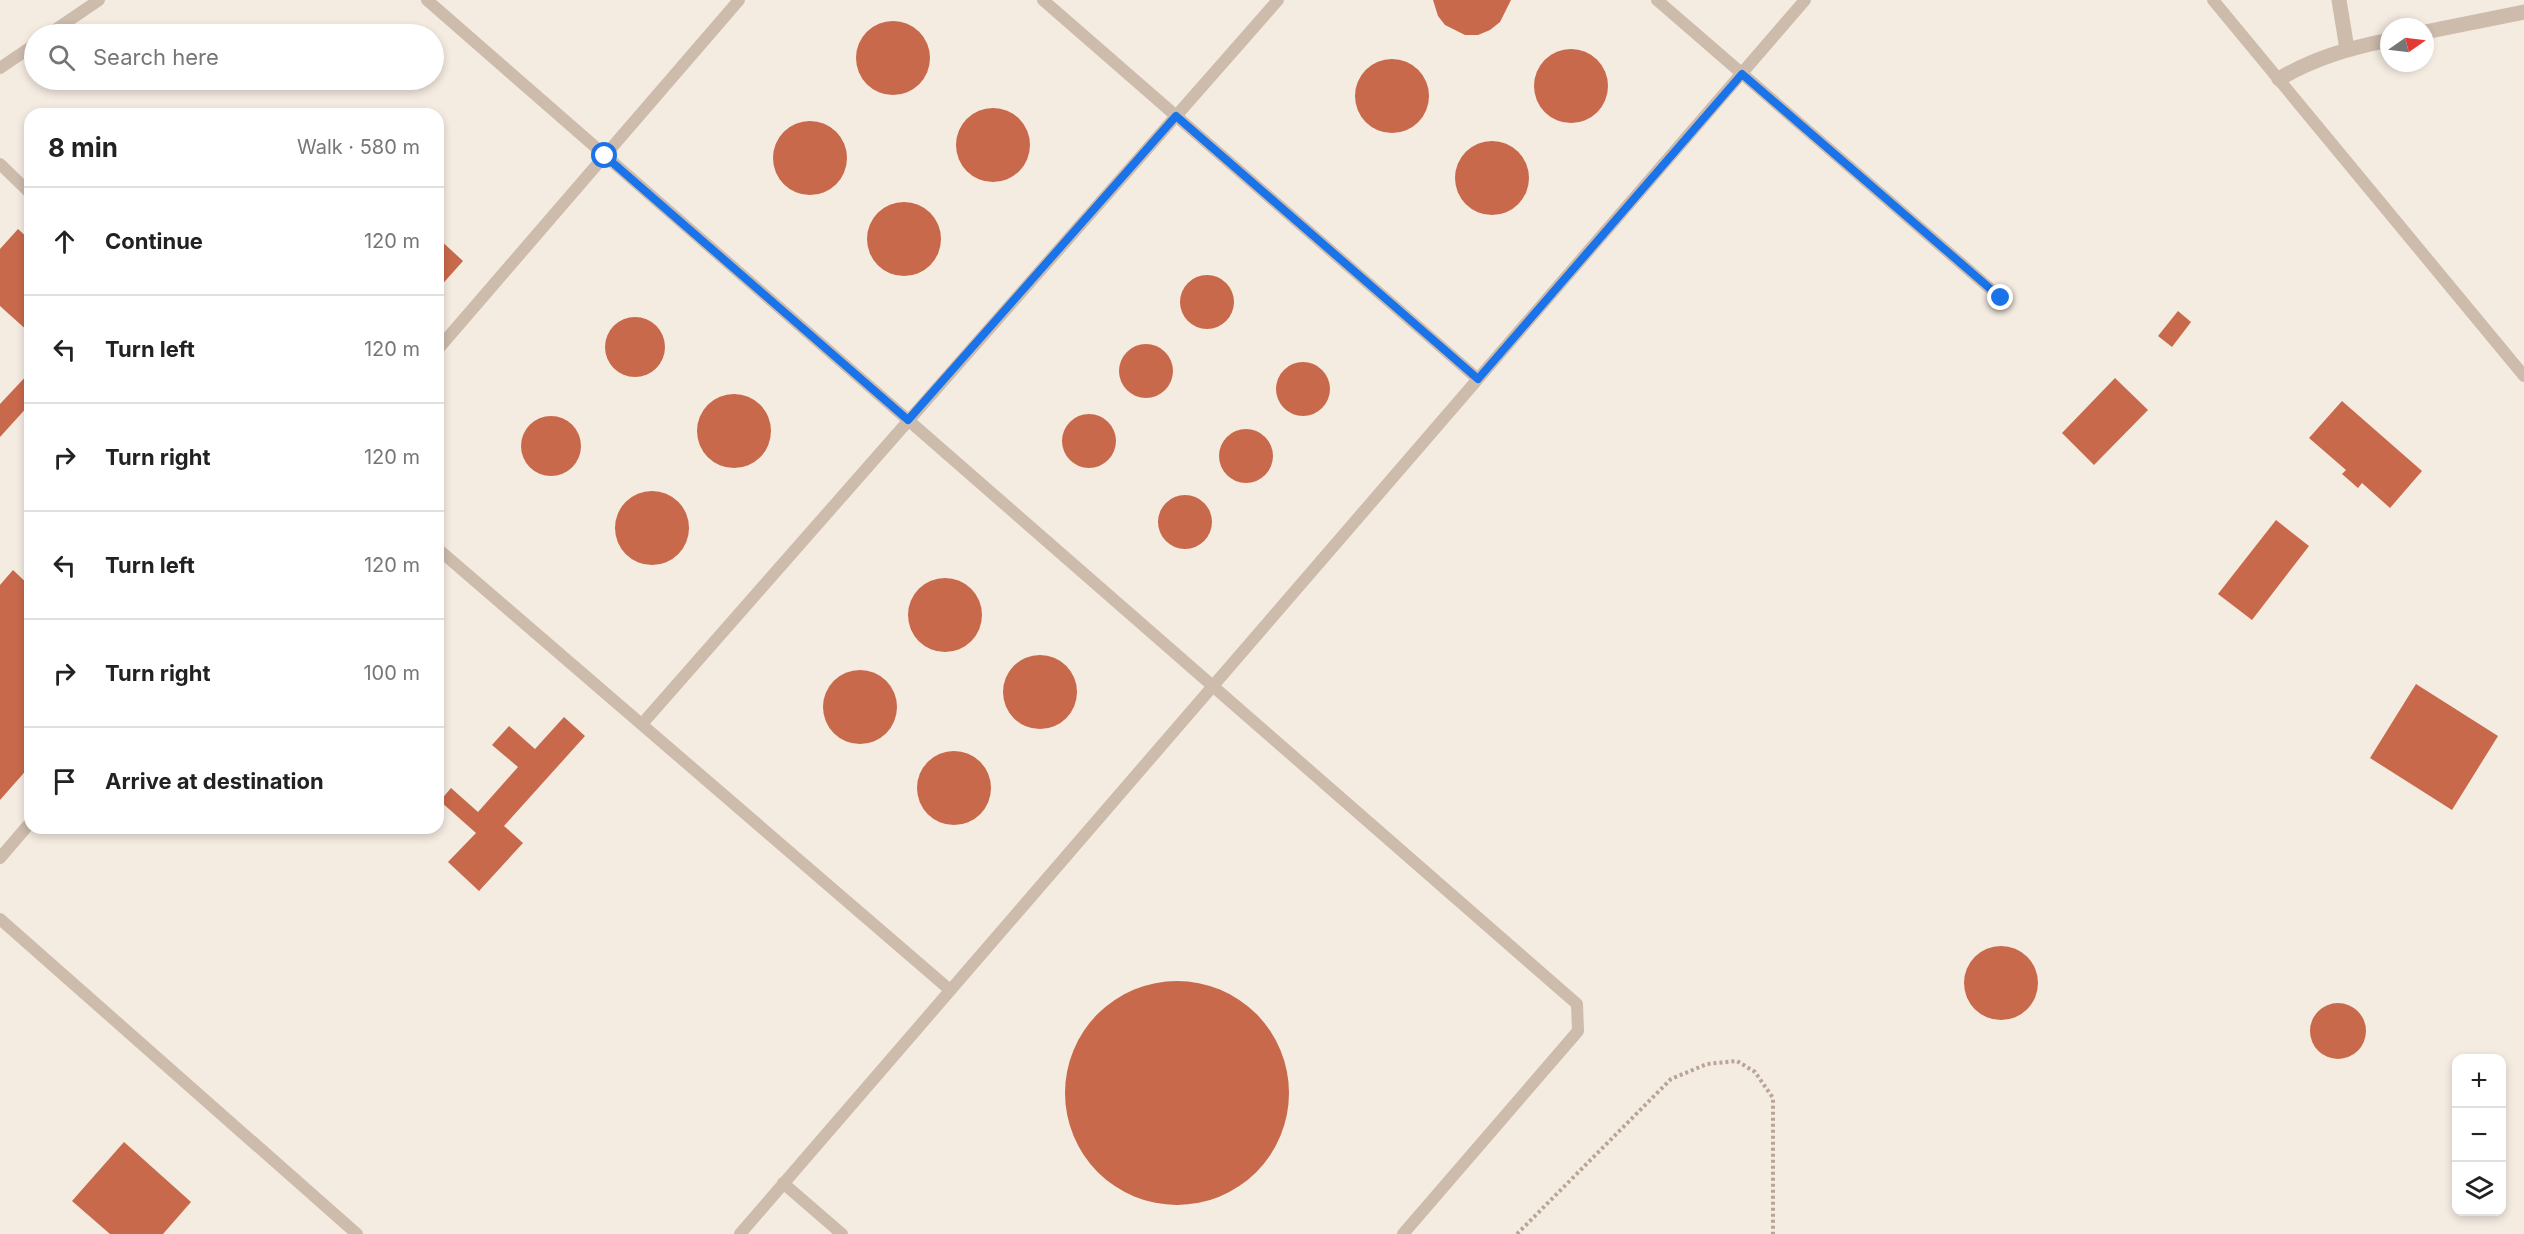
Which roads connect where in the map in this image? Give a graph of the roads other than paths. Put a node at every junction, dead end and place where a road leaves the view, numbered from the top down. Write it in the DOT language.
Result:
graph roads {
  1 [pos="99,0"];
  2 [pos="427,0"];
  3 [pos="739,0"];
  4 [pos="1043,0"];
  5 [pos="1278,0"];
  6 [pos="1657,0"];
  7 [pos="1806,0"];
  8 [pos="2213,0"];
  9 [pos="2339,0"];
  10 [pos="2524,12"];
  11 [pos="64,24"];
  12 [pos="2434,30"];
  13 [pos="2380,42"];
  14 [pos="2347,49"];
  15 [pos="24,52"];
  16 [pos="0,68"];
  17 [pos="1742,74"];
  18 [pos="2279,79"];
  19 [pos="1176,116"];
  20 [pos="605,156"];
  21 [pos="0,164"];
  22 [pos="24,187"];
  23 [pos="2001,298"];
  24 [pos="444,342"];
  25 [pos="2524,376"];
  26 [pos="1478,379"];
  27 [pos="908,420"];
  28 [pos="444,554"];
  29 [pos="1213,686"];
  30 [pos="642,724"];
  31 [pos="24,830"];
  32 [pos="0,858"];
  33 [pos="0,919"];
  34 [pos="950,990"];
  35 [pos="783,1184"];
  36 [pos="357,1234"];
  37 [pos="740,1234"];
  38 [pos="842,1234"];
  39 [pos="1403,1234"];
  1 -- 11 [label="lane"];
  2 -- 20 [label="lane"];
  3 -- 20 [label="lane"];
  4 -- 19 [label="lane"];
  5 -- 19 [label="lane"];
  6 -- 17 [label="lane"];
  7 -- 17 [label="lane"];
  8 -- 18 [label="lane"];
  9 -- 14 [label="street"];
  10 -- 12 [label="street"];
  13 -- 14 [label="street"];
  14 -- 18 [label="street"];
  15 -- 16 [label="lane"];
  17 -- 23 [label="lane"];
  17 -- 26 [label="lane"];
  18 -- 25 [label="lane"];
  19 -- 26 [label="lane"];
  19 -- 27 [label="lane"];
  20 -- 24 [label="lane"];
  20 -- 27 [label="lane"];
  21 -- 22 [label="lane"];
  26 -- 29 [label="lane"];
  27 -- 29 [label="lane"];
  27 -- 30 [label="lane"];
  28 -- 30 [label="lane"];
  29 -- 34 [label="lane"];
  29 -- 39 [label="lane"];
  30 -- 34 [label="lane"];
  31 -- 32 [label="lane"];
  33 -- 36 [label="lane"];
  34 -- 35 [label="lane"];
  35 -- 37 [label="lane"];
  35 -- 38 [label="lane"];
}
